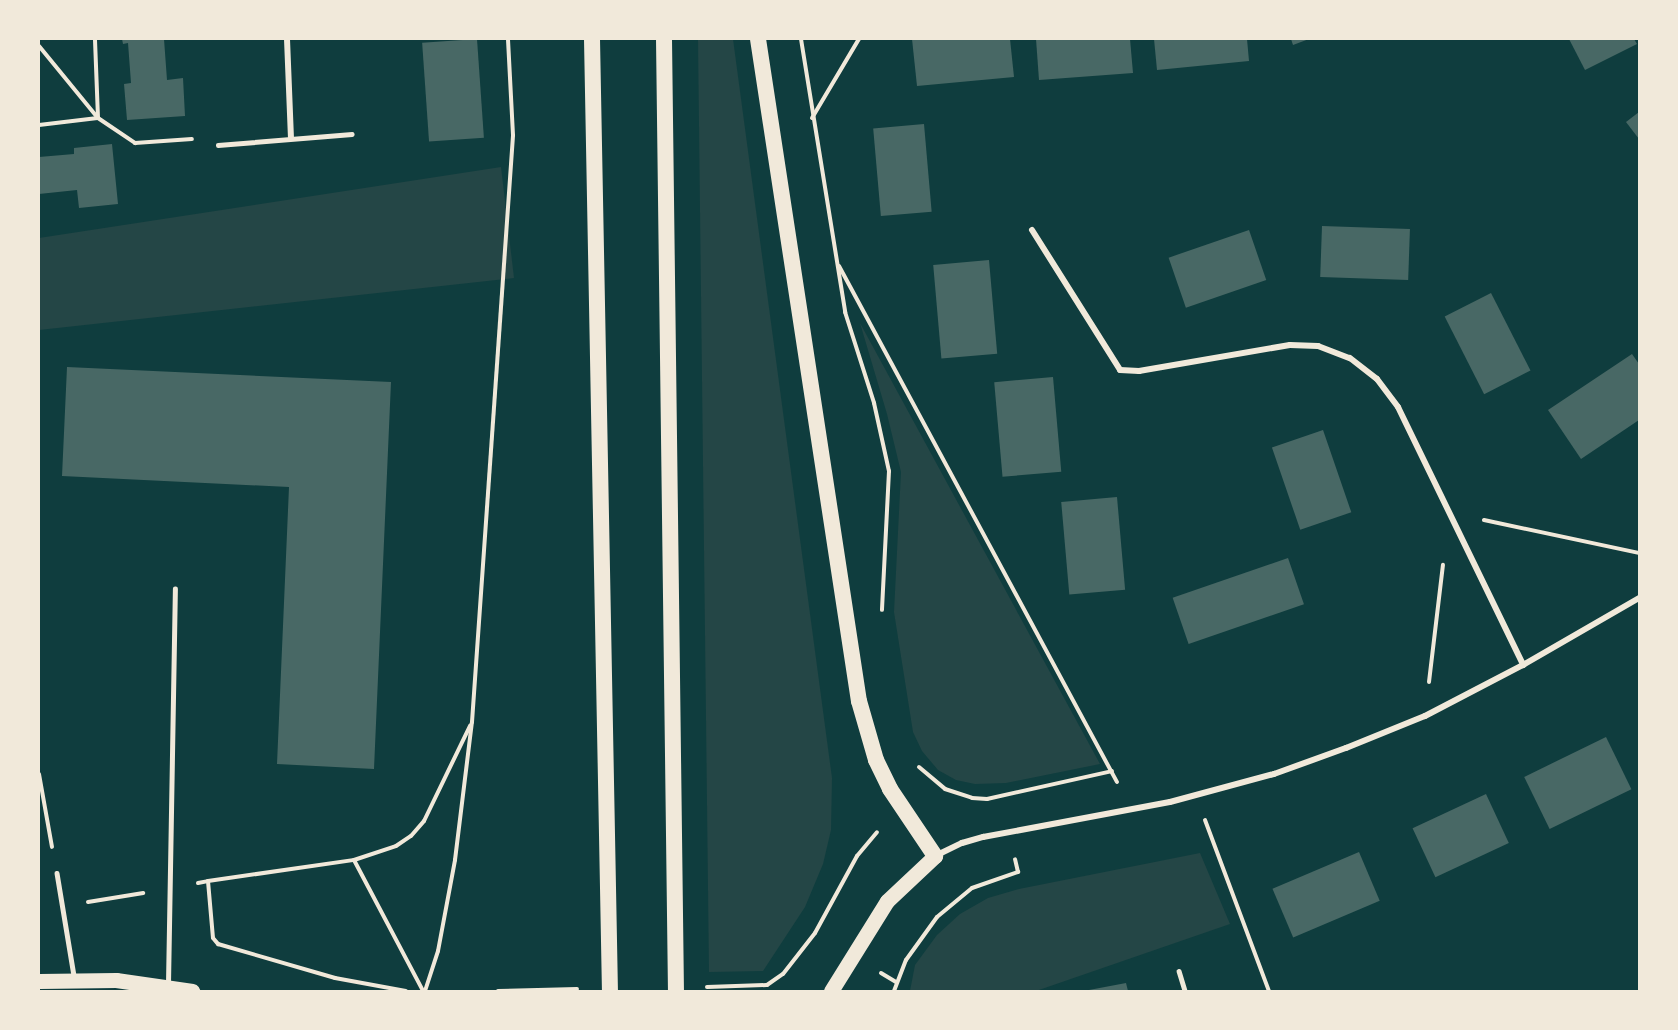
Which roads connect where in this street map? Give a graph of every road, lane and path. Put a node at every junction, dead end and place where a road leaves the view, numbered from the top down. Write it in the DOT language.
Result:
graph roads {
  1 [pos="94,39"];
  2 [pos="287,39"];
  3 [pos="508,39"];
  4 [pos="592,39"];
  5 [pos="664,39"];
  6 [pos="758,39"];
  7 [pos="801,39"];
  8 [pos="859,39"];
  9 [pos="39,46"];
  10 [pos="98,118"];
  11 [pos="812,118"];
  12 [pos="39,125"];
  13 [pos="352,134"];
  14 [pos="291,138"];
  15 [pos="218,145"];
  16 [pos="1032,230"];
  17 [pos="838,263"];
  18 [pos="175,589"];
  19 [pos="1639,598"];
  20 [pos="882,620"];
  21 [pos="1523,665"];
  22 [pos="472,722"];
  23 [pos="914,760"];
  24 [pos="1112,771"];
  25 [pos="39,774"];
  26 [pos="1196,795"];
  27 [pos="1131,810"];
  28 [pos="868,842"];
  29 [pos="935,856"];
  30 [pos="354,860"];
  31 [pos="1018,872"];
  32 [pos="57,873"];
  33 [pos="208,881"];
  34 [pos="169,888"];
  35 [pos="63,906"];
  36 [pos="1179,971"];
  37 [pos="75,979"];
  38 [pos="39,981"];
  39 [pos="168,987"];
  40 [pos="756,987"];
  41 [pos="546,990"];
  42 [pos="192,991"];
  43 [pos="406,991"];
  44 [pos="424,991"];
  45 [pos="498,991"];
  46 [pos="610,991"];
  47 [pos="676,991"];
  48 [pos="831,991"];
  49 [pos="894,991"];
  50 [pos="1185,991"];
  51 [pos="1269,991"];
  1 -- 10 [label="path"];
  2 -- 14 [label="street"];
  3 -- 22 [label="path"];
  4 -- 46 [label="highway"];
  5 -- 47 [label="highway"];
  6 -- 29 [label="highway"];
  7 -- 11 [label="path"];
  8 -- 11 [label="path"];
  9 -- 10 [label="path"];
  10 -- 12 [label="path"];
  10 -- 15 [label="path"];
  11 -- 17 [label="path"];
  13 -- 14 [label="lane"];
  14 -- 15 [label="lane"];
  16 -- 21 [label="street"];
  17 -- 20 [label="path"];
  17 -- 24 [label="path"];
  18 -- 34 [label="lane"];
  19 -- 21 [label="street"];
  21 -- 26 [label="street"];
  22 -- 30 [label="path"];
  22 -- 44 [label="path"];
  23 -- 24 [label="path"];
  24 -- 27 [label="path"];
  25 -- 32 [label="path"];
  26 -- 27 [label="street"];
  26 -- 51 [label="path"];
  27 -- 29 [label="street"];
  28 -- 40 [label="path"];
  29 -- 48 [label="main road"];
  30 -- 33 [label="path"];
  30 -- 44 [label="path"];
  31 -- 49 [label="path"];
  32 -- 35 [label="lane"];
  33 -- 34 [label="path"];
  33 -- 43 [label="path"];
  34 -- 35 [label="path"];
  34 -- 39 [label="lane"];
  35 -- 37 [label="lane"];
  36 -- 50 [label="lane"];
  37 -- 38 [label="main road"];
  37 -- 39 [label="main road"];
  39 -- 42 [label="main road"];
  41 -- 45 [label="path"];
}
